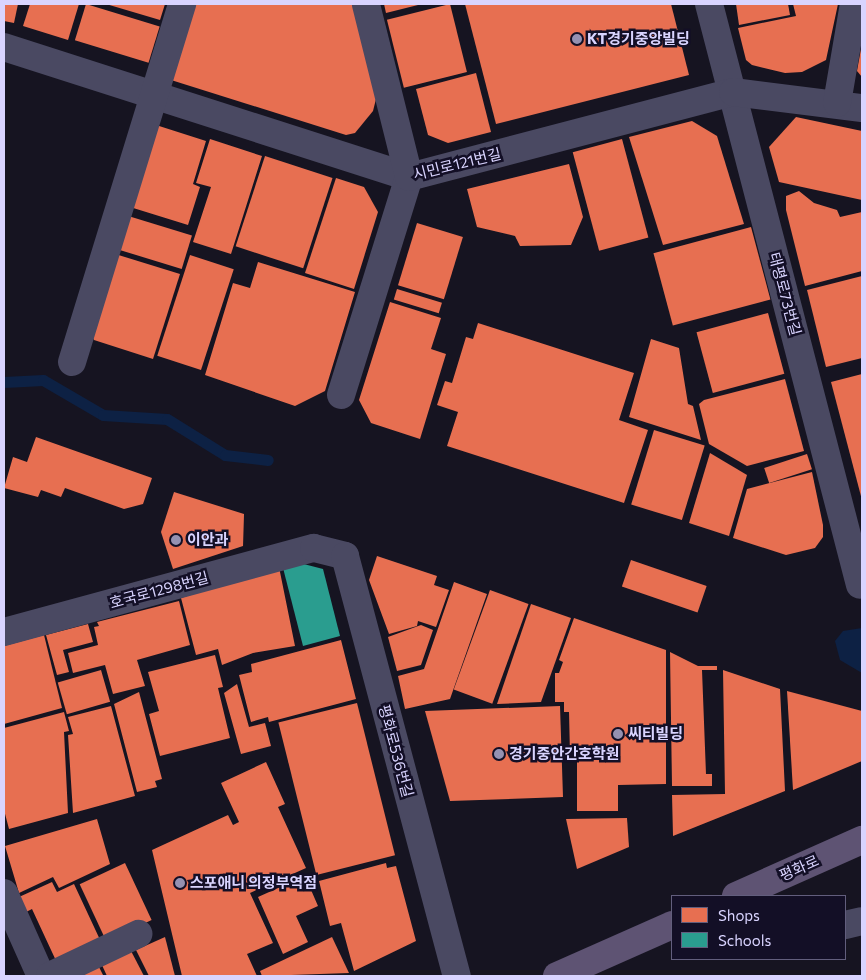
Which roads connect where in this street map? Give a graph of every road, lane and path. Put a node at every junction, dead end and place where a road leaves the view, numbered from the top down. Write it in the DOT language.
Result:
graph roads {
  1 [pos="182,4"];
  2 [pos="366,4"];
  3 [pos="709,4"];
  4 [pos="854,4"];
  5 [pos="4,47"];
  6 [pos="733,92"];
  7 [pos="154,95"];
  8 [pos="849,105"];
  9 [pos="410,177"];
  10 [pos="72,362"];
  11 [pos="341,394"];
  12 [pos="314,548"];
  13 [pos="860,585"];
  14 [pos="4,632"];
  15 [pos="862,840"];
  16 [pos="738,895"];
  17 [pos="4,899"];
  18 [pos="862,921"];
  19 [pos="846,925"];
  20 [pos="665,931"];
  21 [pos="138,934"];
  22 [pos="581,970"];
  23 [pos="41,976"];
  24 [pos="50,976"];
  25 [pos="457,976"];
  26 [pos="557,976"];
  1 -- 7 [label="street"];
  2 -- 9 [label="street"];
  3 -- 6 [label="street, 태평로73번길"];
  4 -- 8 [label="street"];
  5 -- 7 [label="street, 시민로121번길"];
  6 -- 8 [label="street, 시민로121번길"];
  6 -- 9 [label="street, 시민로121번길"];
  6 -- 13 [label="street, 태평로73번길"];
  7 -- 9 [label="street, 시민로121번길"];
  7 -- 10 [label="street"];
  9 -- 11 [label="street"];
  12 -- 14 [label="street, 호국로1298번길"];
  12 -- 25 [label="street, 평화로536번길"];
  15 -- 16 [label="main road, 평화로"];
  17 -- 23 [label="street"];
  18 -- 19 [label="street"];
  20 -- 22 [label="main road"];
  21 -- 24 [label="street"];
  22 -- 26 [label="main road"];
}
